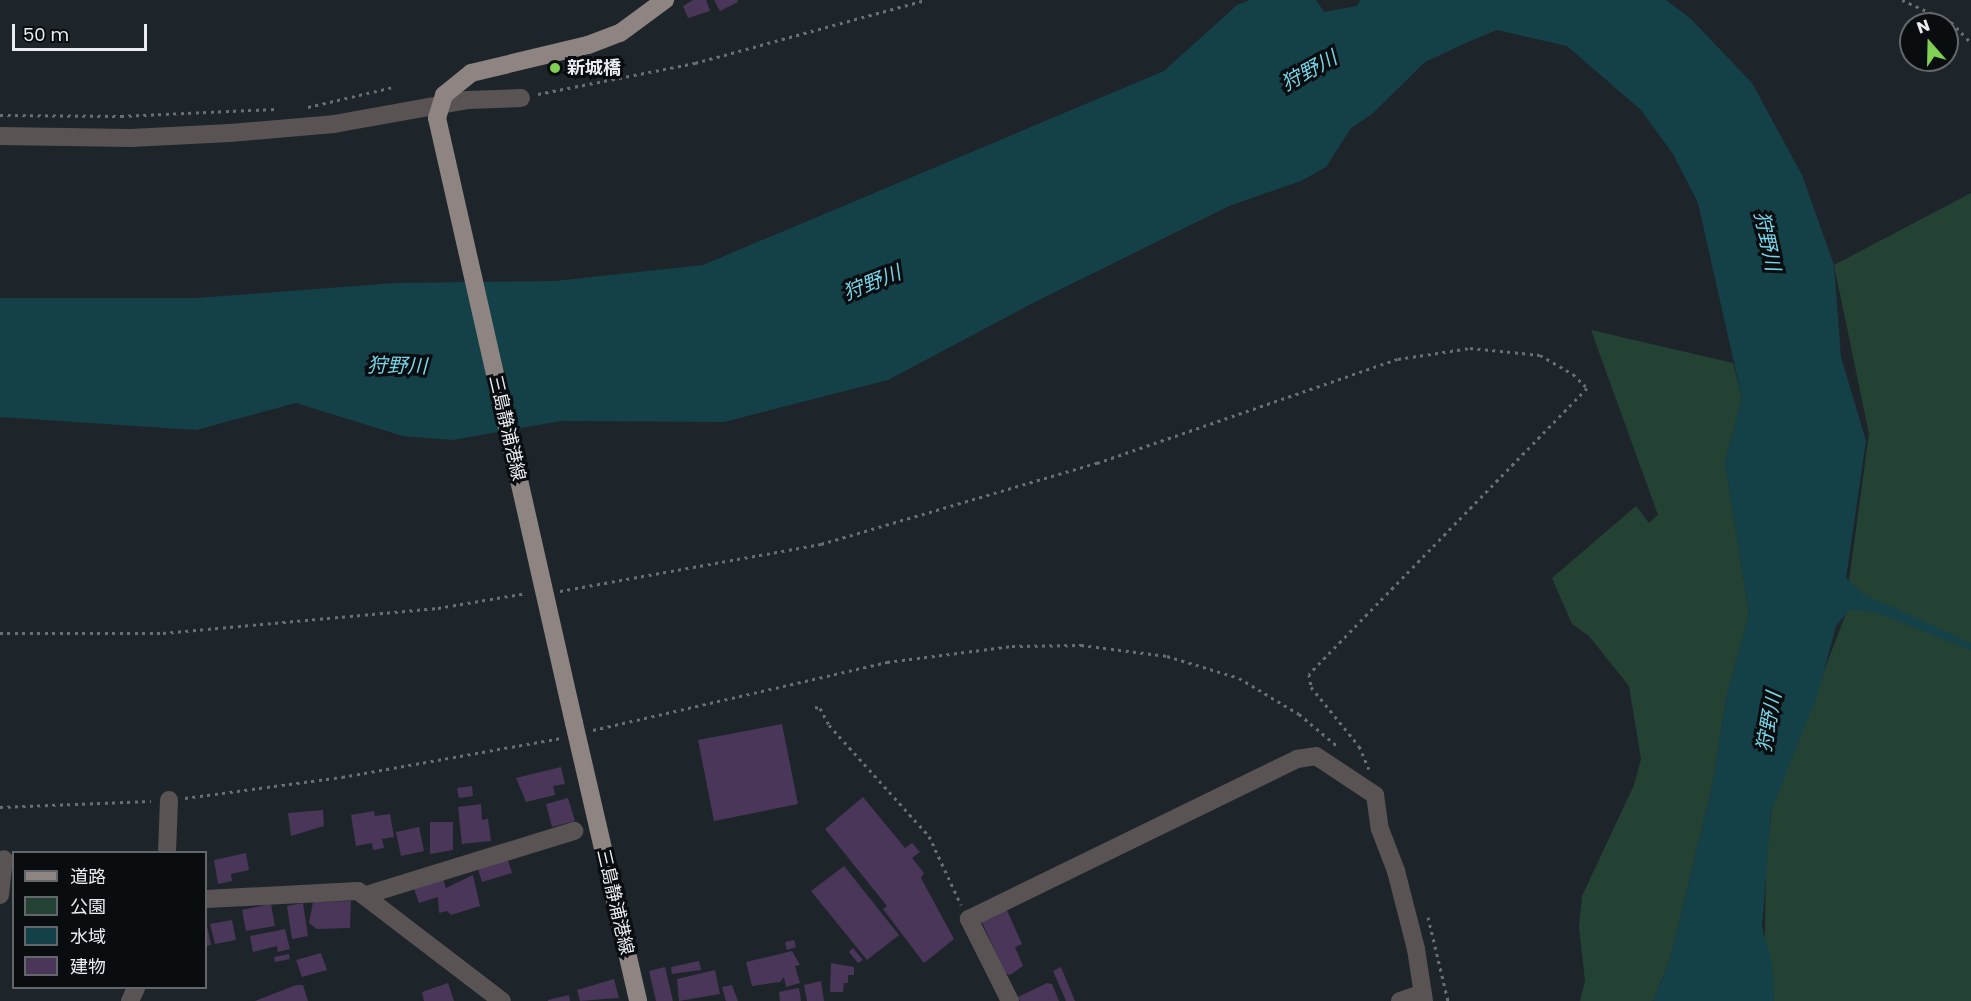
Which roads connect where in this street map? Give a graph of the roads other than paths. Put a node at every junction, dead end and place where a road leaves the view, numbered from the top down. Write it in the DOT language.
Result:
graph roads {
  1 [pos="665,0"];
  2 [pos="521,98"];
  3 [pos="438,111"];
  4 [pos="0,136"];
  5 [pos="169,800"];
  6 [pos="574,831"];
  7 [pos="167,851"];
  8 [pos="6,859"];
  9 [pos="0,895"];
  10 [pos="366,895"];
  11 [pos="207,899"];
  12 [pos="1423,997"];
  13 [pos="502,1001"];
  14 [pos="638,1001"];
  15 [pos="1010,1001"];
  16 [pos="1400,1001"];
  1 -- 3 [label="main road"];
  2 -- 3 [label="street"];
  3 -- 4 [label="street"];
  3 -- 14 [label="main road, 三島静浦港線, bridge"];
  5 -- 7 [label="street"];
  6 -- 10 [label="street"];
  8 -- 9 [label="street"];
  10 -- 11 [label="street"];
  10 -- 13 [label="street"];
  12 -- 15 [label="street"];
  12 -- 16 [label="street"];
}
